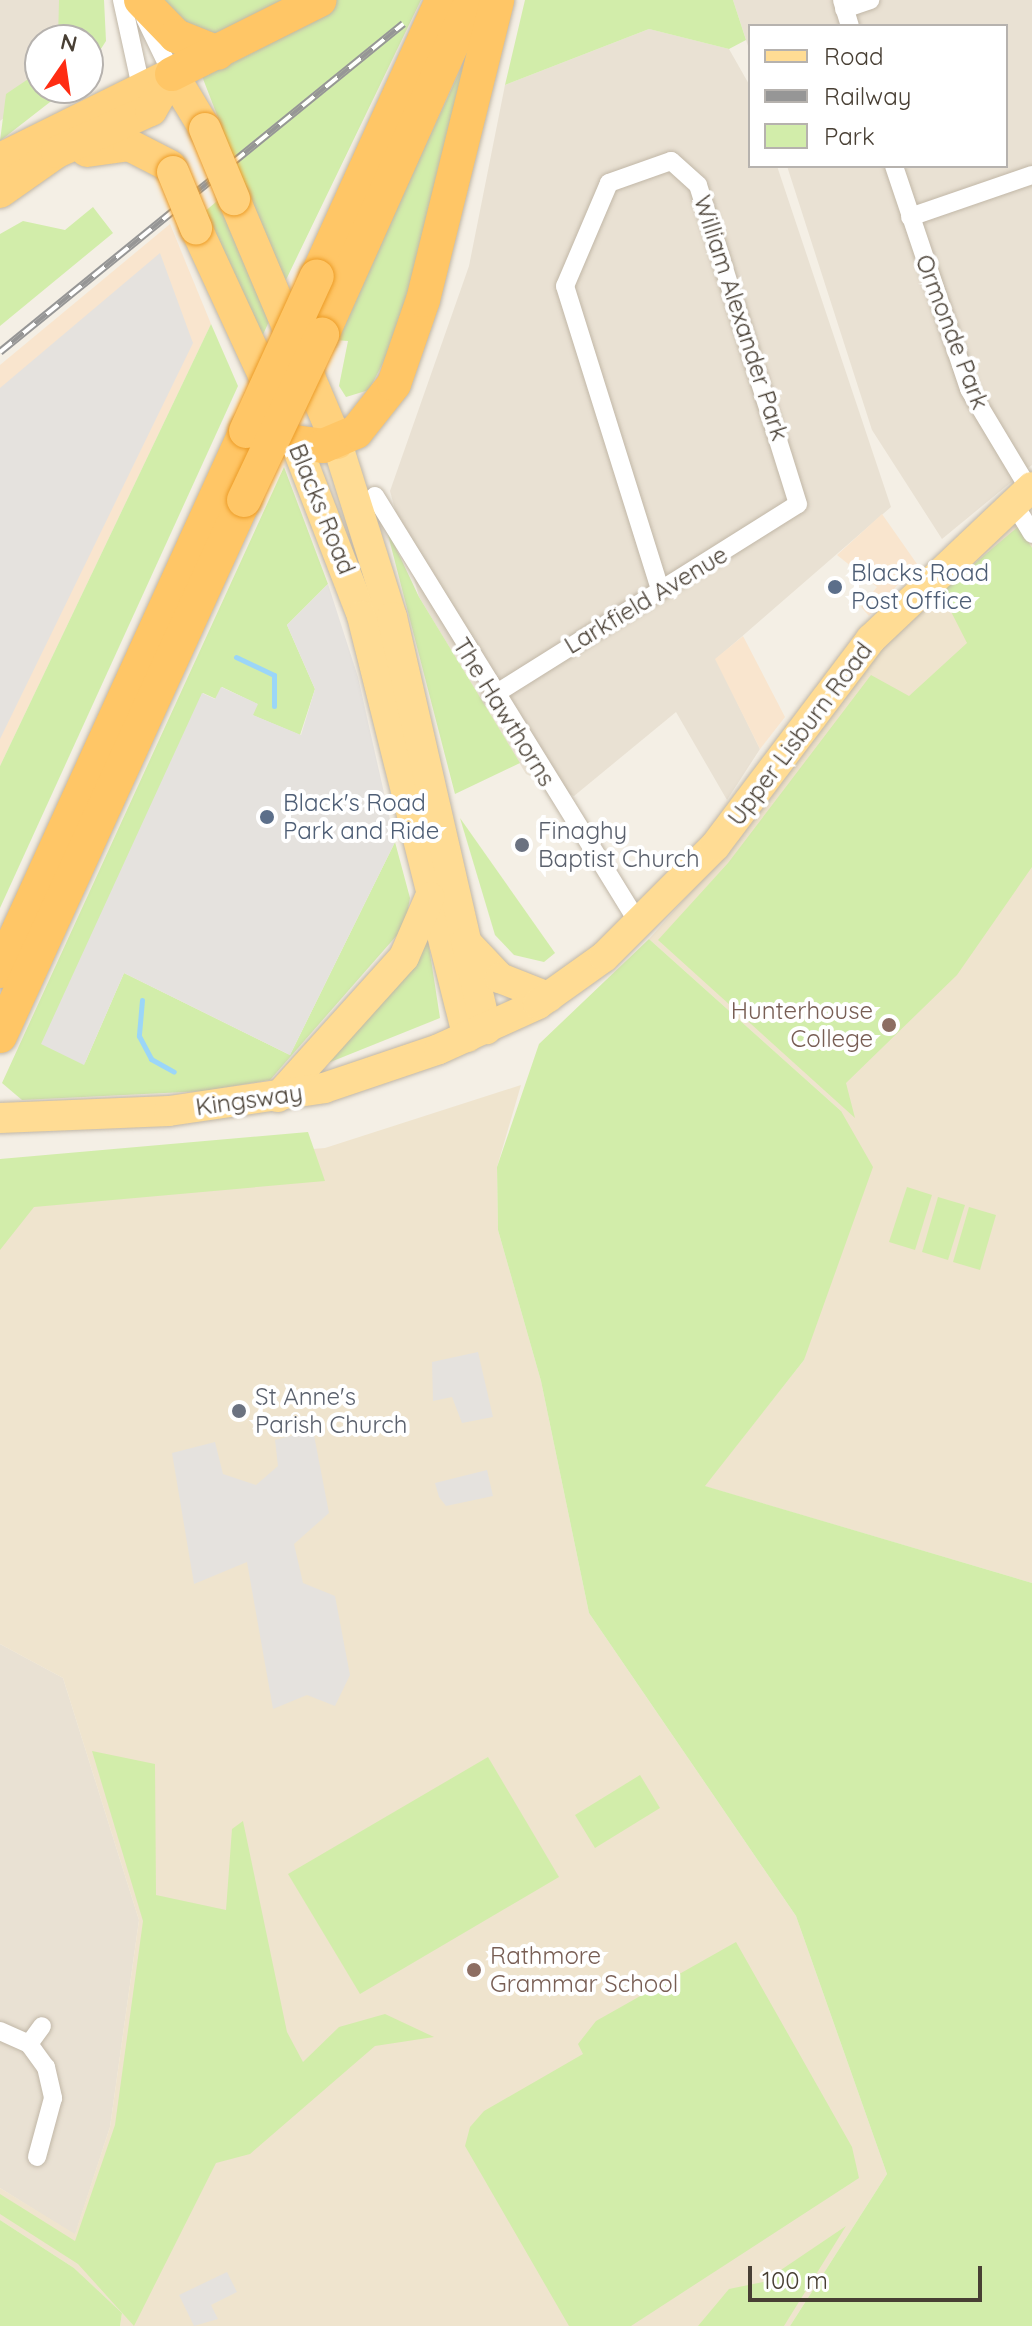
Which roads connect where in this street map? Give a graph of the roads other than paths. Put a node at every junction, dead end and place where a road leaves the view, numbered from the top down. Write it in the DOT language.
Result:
graph roads {
  1 [pos="122,0"];
  2 [pos="140,0"];
  3 [pos="320,0"];
  4 [pos="442,0"];
  5 [pos="472,0"];
  6 [pos="497,0"];
  7 [pos="870,0"];
  8 [pos="845,12"];
  9 [pos="218,53"];
  10 [pos="155,90"];
  11 [pos="895,168"];
  12 [pos="172,169"];
  13 [pos="1032,175"];
  14 [pos="2,179"];
  15 [pos="910,217"];
  16 [pos="295,442"];
  17 [pos="337,443"];
  18 [pos="1025,492"];
  19 [pos="375,496"];
  20 [pos="798,504"];
  21 [pos="1032,534"];
  22 [pos="660,589"];
  23 [pos="492,696"];
  24 [pos="430,895"];
  25 [pos="639,924"];
  26 [pos="464,941"];
  27 [pos="0,971"];
  28 [pos="548,997"];
  29 [pos="477,1033"];
  30 [pos="0,1036"];
  31 [pos="278,1097"];
  32 [pos="0,1118"];
  33 [pos="42,2026"];
  34 [pos="0,2031"];
  35 [pos="29,2044"];
  36 [pos="37,2157"];
  1 -- 10 [label="street, Blacks Road"];
  2 -- 9 [label="highway"];
  2 -- 10 [label="street, Blacks Road"];
  3 -- 9 [label="highway"];
  4 -- 27 [label="highway, bridge"];
  5 -- 30 [label="highway, bridge"];
  6 -- 17 [label="highway"];
  7 -- 8 [label="street"];
  9 -- 10 [label="highway"];
  10 -- 12 [label="highway, Blacks Road"];
  10 -- 14 [label="highway"];
  10 -- 17 [label="highway, Blacks Road, bridge"];
  11 -- 15 [label="street, Ormonde Park"];
  12 -- 14 [label="highway"];
  12 -- 16 [label="highway, Blacks Road, bridge"];
  13 -- 15 [label="street"];
  15 -- 18 [label="street, Ormonde Park"];
  16 -- 17 [label="highway"];
  16 -- 24 [label="main road, Blacks Road"];
  17 -- 26 [label="main road, Blacks Road"];
  18 -- 21 [label="street, Ormonde Park"];
  18 -- 25 [label="main road, Upper Lisburn Road"];
  19 -- 23 [label="street, The Hawthorns"];
  20 -- 22 [label="street, Larkfield Avenue"];
  20 -- 22 [label="street, William Alexander Park"];
  22 -- 23 [label="street, Larkfield Avenue"];
  23 -- 25 [label="street, The Hawthorns"];
  24 -- 29 [label="main road, Blacks Road"];
  24 -- 31 [label="main road"];
  25 -- 28 [label="main road, Upper Lisburn Road"];
  26 -- 28 [label="main road"];
  26 -- 29 [label="main road, Blacks Road"];
  28 -- 29 [label="main road, Upper Lisburn Road"];
  29 -- 31 [label="main road, Kingsway"];
  31 -- 32 [label="main road, Kingsway"];
  33 -- 35 [label="street"];
  34 -- 35 [label="street"];
  35 -- 36 [label="street"];
}
